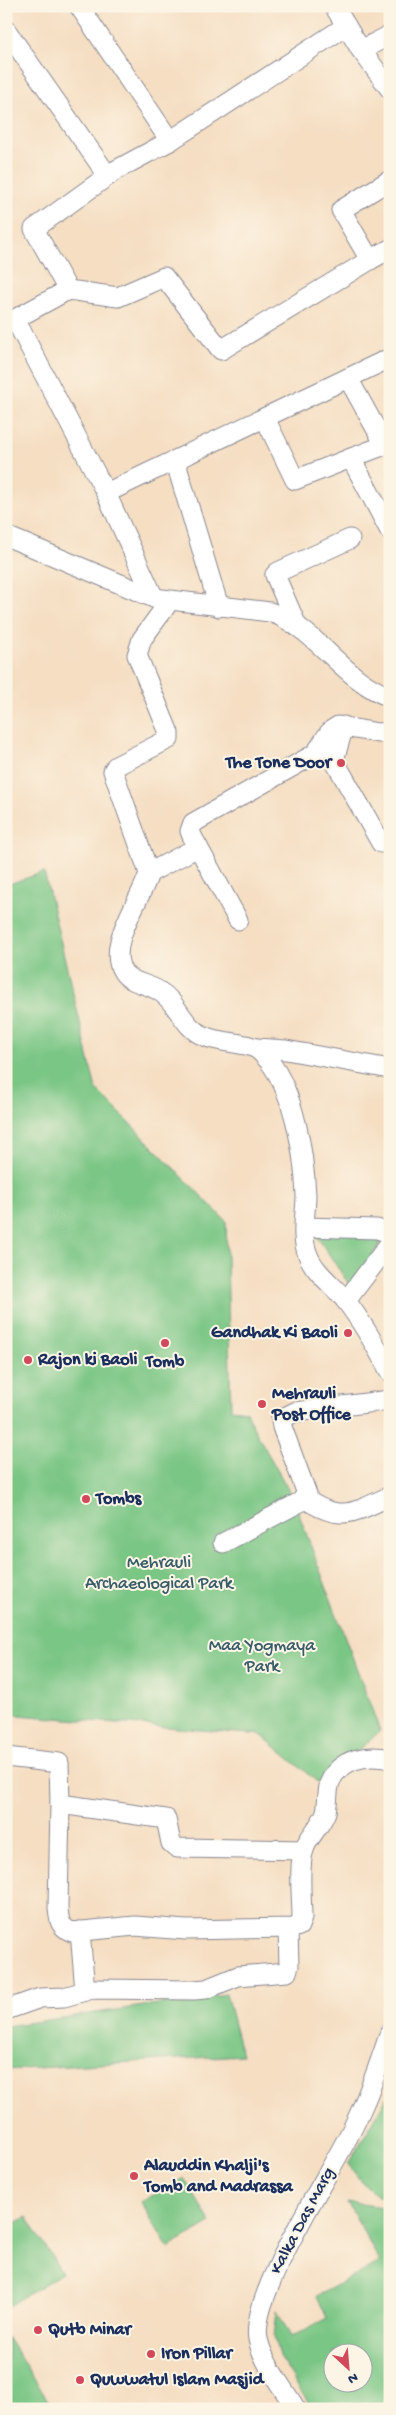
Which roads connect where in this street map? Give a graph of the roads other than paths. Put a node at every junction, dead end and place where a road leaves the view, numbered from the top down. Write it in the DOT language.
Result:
graph roads {
  1 [pos="79,6"];
  2 [pos="334,6"];
  3 [pos="346,26"];
  4 [pos="6,30"];
  5 [pos="390,35"];
  6 [pos="361,50"];
  7 [pos="390,89"];
  8 [pos="170,141"];
  9 [pos="108,176"];
  10 [pos="390,180"];
  11 [pos="390,249"];
  12 [pos="370,260"];
  13 [pos="68,290"];
  14 [pos="390,358"];
  15 [pos="348,378"];
  16 [pos="265,418"];
  17 [pos="351,458"];
  18 [pos="175,460"];
  19 [pos="106,493"];
  20 [pos="390,531"];
  21 [pos="6,536"];
  22 [pos="350,538"];
  23 [pos="161,600"];
  24 [pos="219,607"];
  25 [pos="297,626"];
  26 [pos="390,697"];
  27 [pos="344,726"];
  28 [pos="390,732"];
  29 [pos="381,843"];
  30 [pos="198,847"];
  31 [pos="150,873"];
  32 [pos="238,920"];
  33 [pos="256,1048"];
  34 [pos="390,1069"];
  35 [pos="304,1226"];
  36 [pos="390,1233"];
  37 [pos="390,1243"];
  38 [pos="346,1301"];
  39 [pos="390,1372"];
  40 [pos="390,1400"];
  41 [pos="390,1496"];
  42 [pos="304,1498"];
  43 [pos="222,1543"];
  44 [pos="6,1757"];
  45 [pos="390,1759"];
  46 [pos="60,1804"];
  47 [pos="304,1850"];
  48 [pos="288,1929"];
  49 [pos="80,1931"];
  50 [pos="85,1991"];
  51 [pos="6,2010"];
  52 [pos="390,2032"];
  53 [pos="296,2409"];
  1 -- 8 [label="street"];
  2 -- 3 [label="street"];
  3 -- 6 [label="street"];
  3 -- 8 [label="street"];
  4 -- 9 [label="street"];
  5 -- 6 [label="street"];
  6 -- 7 [label="street"];
  8 -- 9 [label="street"];
  9 -- 13 [label="street"];
  10 -- 12 [label="street"];
  11 -- 12 [label="street"];
  12 -- 13 [label="street"];
  13 -- 19 [label="street"];
  14 -- 15 [label="street"];
  15 -- 16 [label="street"];
  15 -- 17 [label="street"];
  16 -- 17 [label="street"];
  16 -- 18 [label="street"];
  17 -- 20 [label="street"];
  18 -- 19 [label="street"];
  18 -- 24 [label="street"];
  19 -- 23 [label="street"];
  21 -- 23 [label="street"];
  22 -- 25 [label="street"];
  23 -- 24 [label="street"];
  23 -- 31 [label="street"];
  24 -- 25 [label="street"];
  25 -- 26 [label="street"];
  27 -- 28 [label="street"];
  27 -- 29 [label="street"];
  27 -- 30 [label="street"];
  30 -- 31 [label="street"];
  30 -- 32 [label="street"];
  31 -- 33 [label="street"];
  33 -- 34 [label="street"];
  33 -- 35 [label="street"];
  35 -- 36 [label="street"];
  35 -- 38 [label="street"];
  37 -- 38 [label="street"];
  38 -- 39 [label="street"];
  40 -- 42 [label="street"];
  41 -- 42 [label="street"];
  42 -- 43 [label="street"];
  44 -- 46 [label="street"];
  45 -- 47 [label="street"];
  46 -- 47 [label="street"];
  46 -- 49 [label="street"];
  47 -- 48 [label="street"];
  48 -- 49 [label="street"];
  48 -- 50 [label="street"];
  49 -- 50 [label="street"];
  50 -- 51 [label="street"];
  52 -- 53 [label="street, Kalka Das Marg"];
}
